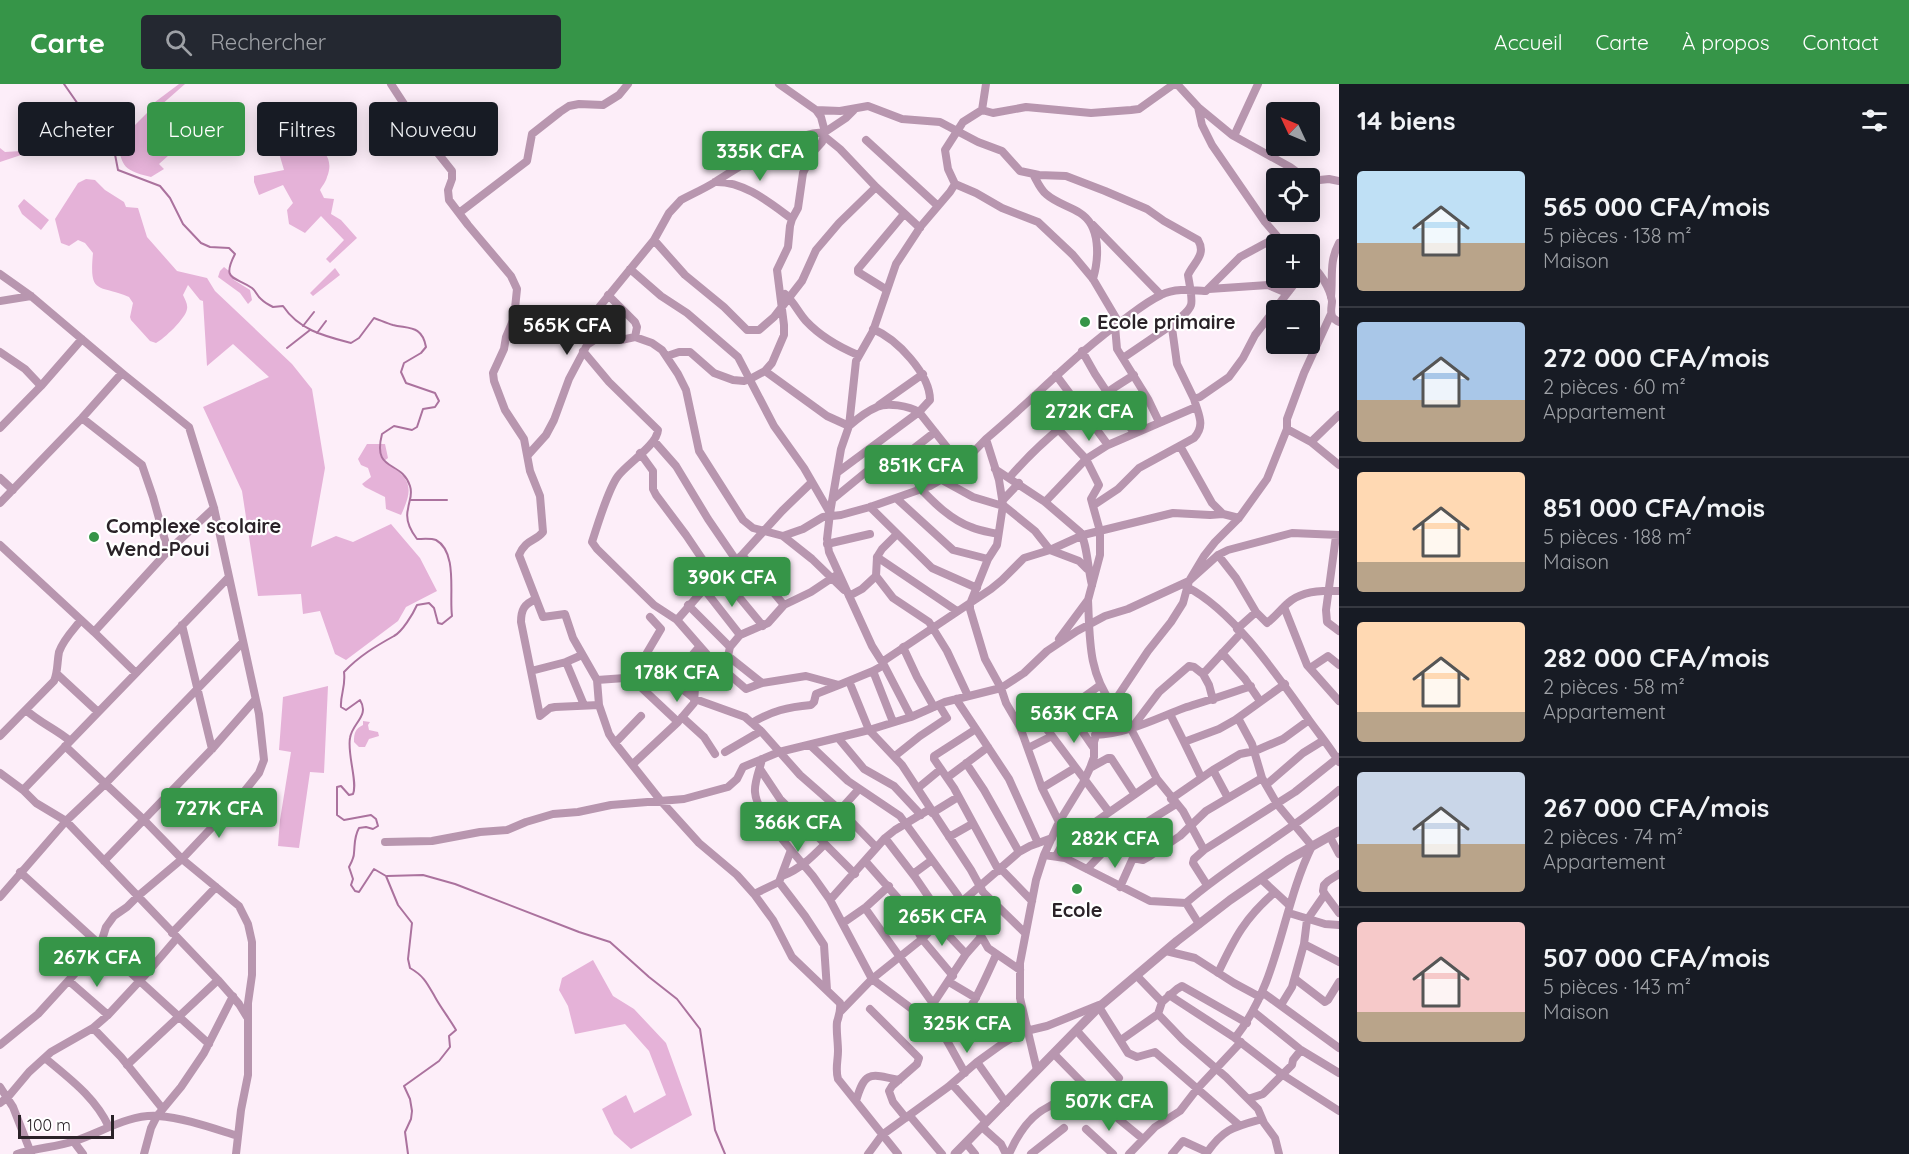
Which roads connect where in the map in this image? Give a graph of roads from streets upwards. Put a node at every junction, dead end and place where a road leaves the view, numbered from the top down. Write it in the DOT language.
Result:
graph roads {
  1 [pos="391,84"];
  2 [pos="628,84"];
  3 [pos="779,84"];
  4 [pos="986,84"];
  5 [pos="1176,84"];
  6 [pos="1258,84"];
  7 [pos="1198,107"];
  8 [pos="855,108"];
  9 [pos="816,110"];
  10 [pos="982,110"];
  11 [pos="957,131"];
  12 [pos="825,134"];
  13 [pos="1234,136"];
  14 [pos="866,140"];
  15 [pos="1291,168"];
  16 [pos="1033,174"];
  17 [pos="1320,180"];
  18 [pos="1339,181"];
  19 [pos="715,182"];
  20 [pos="955,184"];
  21 [pos="876,187"];
  22 [pos="938,206"];
  23 [pos="459,213"];
  24 [pos="904,214"];
  25 [pos="792,219"];
  26 [pos="1265,222"];
  27 [pos="1092,224"];
  28 [pos="920,228"];
  29 [pos="1275,234"];
  30 [pos="654,240"];
  31 [pos="1266,243"];
  32 [pos="1339,243"];
  33 [pos="630,269"];
  34 [pos="0,274"];
  35 [pos="1320,275"];
  36 [pos="1093,279"];
  37 [pos="1336,282"];
  38 [pos="1291,288"];
  39 [pos="780,289"];
  40 [pos="1209,289"];
  41 [pos="1189,290"];
  42 [pos="886,291"];
  43 [pos="1287,293"];
  44 [pos="1161,295"];
  45 [pos="30,296"];
  46 [pos="608,296"];
  47 [pos="789,297"];
  48 [pos="1331,298"];
  49 [pos="0,301"];
  50 [pos="781,309"];
  51 [pos="1331,314"];
  52 [pos="1339,322"];
  53 [pos="1117,324"];
  54 [pos="1173,324"];
  55 [pos="873,329"];
  56 [pos="635,337"];
  57 [pos="82,339"];
  58 [pos="585,348"];
  59 [pos="1082,351"];
  60 [pos="0,352"];
  61 [pos="667,356"];
  62 [pos="858,356"];
  63 [pos="1123,358"];
  64 [pos="765,371"];
  65 [pos="122,373"];
  66 [pos="923,374"];
  67 [pos="1056,375"];
  68 [pos="1134,375"];
  69 [pos="750,379"];
  70 [pos="41,386"];
  71 [pos="1107,392"];
  72 [pos="1033,397"];
  73 [pos="1195,403"];
  74 [pos="879,405"];
  75 [pos="1082,410"];
  76 [pos="919,412"];
  77 [pos="1339,415"];
  78 [pos="82,418"];
  79 [pos="1159,422"];
  80 [pos="849,426"];
  81 [pos="0,428"];
  82 [pos="1058,429"];
  83 [pos="1287,429"];
  84 [pos="935,432"];
  85 [pos="1134,433"];
  86 [pos="986,439"];
  87 [pos="654,441"];
  88 [pos="1311,442"];
  89 [pos="1108,446"];
  90 [pos="1180,446"];
  91 [pos="640,453"];
  92 [pos="528,455"];
  93 [pos="1086,459"];
  94 [pos="962,465"];
  95 [pos="1339,465"];
  96 [pos="995,469"];
  97 [pos="886,470"];
  98 [pos="838,472"];
  99 [pos="911,477"];
  100 [pos="0,478"];
  101 [pos="1010,478"];
  102 [pos="942,480"];
  103 [pos="812,482"];
  104 [pos="1019,483"];
  105 [pos="930,486"];
  106 [pos="921,489"];
  107 [pos="13,490"];
  108 [pos="896,498"];
  109 [pos="832,500"];
  110 [pos="1045,502"];
  111 [pos="0,503"];
  112 [pos="1003,504"];
  113 [pos="1094,505"];
  114 [pos="870,507"];
  115 [pos="214,508"];
  116 [pos="830,514"];
  117 [pos="1223,514"];
  118 [pos="1239,518"];
  119 [pos="1100,531"];
  120 [pos="764,532"];
  121 [pos="870,534"];
  122 [pos="897,534"];
  123 [pos="999,534"];
  124 [pos="1083,535"];
  125 [pos="783,536"];
  126 [pos="1338,536"];
  127 [pos="827,544"];
  128 [pos="0,545"];
  129 [pos="1050,550"];
  130 [pos="168,551"];
  131 [pos="1218,555"];
  132 [pos="739,557"];
  133 [pos="877,557"];
  134 [pos="988,559"];
  135 [pos="1087,568"];
  136 [pos="717,576"];
  137 [pos="835,576"];
  138 [pos="876,576"];
  139 [pos="228,578"];
  140 [pos="1188,584"];
  141 [pos="1092,585"];
  142 [pos="977,588"];
  143 [pos="704,589"];
  144 [pos="1329,591"];
  145 [pos="1339,591"];
  146 [pos="849,595"];
  147 [pos="536,599"];
  148 [pos="1088,600"];
  149 [pos="970,604"];
  150 [pos="688,605"];
  151 [pos="784,605"];
  152 [pos="1284,607"];
  153 [pos="957,611"];
  154 [pos="1256,612"];
  155 [pos="650,617"];
  156 [pos="81,620"];
  157 [pos="677,620"];
  158 [pos="182,625"];
  159 [pos="1089,625"];
  160 [pos="763,626"];
  161 [pos="932,627"];
  162 [pos="1239,631"];
  163 [pos="1339,631"];
  164 [pos="94,632"];
  165 [pos="740,635"];
  166 [pos="242,643"];
  167 [pos="699,647"];
  168 [pos="730,647"];
  169 [pos="903,647"];
  170 [pos="1047,651"];
  171 [pos="1222,653"];
  172 [pos="582,655"];
  173 [pos="728,656"];
  174 [pos="566,662"];
  175 [pos="883,663"];
  176 [pos="1339,665"];
  177 [pos="718,666"];
  178 [pos="638,668"];
  179 [pos="1310,668"];
  180 [pos="531,671"];
  181 [pos="873,671"];
  182 [pos="57,674"];
  183 [pos="136,674"];
  184 [pos="1203,674"];
  185 [pos="629,676"];
  186 [pos="597,680"];
  187 [pos="670,680"];
  188 [pos="849,681"];
  189 [pos="762,683"];
  190 [pos="1284,684"];
  191 [pos="839,685"];
  192 [pos="1099,686"];
  193 [pos="1251,686"];
  194 [pos="197,688"];
  195 [pos="1001,688"];
  196 [pos="968,696"];
  197 [pos="695,699"];
  198 [pos="956,699"];
  199 [pos="255,700"];
  200 [pos="1213,700"];
  201 [pos="1339,700"];
  202 [pos="1260,701"];
  203 [pos="584,705"];
  204 [pos="599,705"];
  205 [pos="1112,705"];
  206 [pos="936,706"];
  207 [pos="1067,709"];
  208 [pos="26,710"];
  209 [pos="98,712"];
  210 [pos="1170,714"];
  211 [pos="641,716"];
  212 [pos="911,717"];
  213 [pos="1238,718"];
  214 [pos="680,720"];
  215 [pos="1309,720"];
  216 [pos="893,722"];
  217 [pos="752,723"];
  218 [pos="976,729"];
  219 [pos="1131,729"];
  220 [pos="869,730"];
  221 [pos="761,731"];
  222 [pos="1095,735"];
  223 [pos="0,736"];
  224 [pos="1052,736"];
  225 [pos="839,739"];
  226 [pos="1324,740"];
  227 [pos="1184,742"];
  228 [pos="615,743"];
  229 [pos="68,744"];
  230 [pos="810,745"];
  231 [pos="988,747"];
  232 [pos="1028,747"];
  233 [pos="1094,748"];
  234 [pos="212,749"];
  235 [pos="1254,751"];
  236 [pos="725,752"];
  237 [pos="779,752"];
  238 [pos="715,754"];
  239 [pos="895,756"];
  240 [pos="762,759"];
  241 [pos="1338,759"];
  242 [pos="966,763"];
  243 [pos="633,764"];
  244 [pos="1075,768"];
  245 [pos="1090,768"];
  246 [pos="760,769"];
  247 [pos="941,769"];
  248 [pos="1213,770"];
  249 [pos="0,773"];
  250 [pos="948,777"];
  251 [pos="1201,777"];
  252 [pos="1157,779"];
  253 [pos="1084,781"];
  254 [pos="1264,782"];
  255 [pos="105,784"];
  256 [pos="918,788"];
  257 [pos="1042,788"];
  258 [pos="859,789"];
  259 [pos="23,790"];
  260 [pos="1339,790"];
  261 [pos="1134,793"];
  262 [pos="958,797"];
  263 [pos="1228,798"];
  264 [pos="661,801"];
  265 [pos="1173,801"];
  266 [pos="1276,804"];
  267 [pos="840,810"];
  268 [pos="931,811"];
  269 [pos="1109,812"];
  270 [pos="921,815"];
  271 [pos="144,820"];
  272 [pos="66,821"];
  273 [pos="906,824"];
  274 [pos="972,824"];
  275 [pos="1058,825"];
  276 [pos="1191,825"];
  277 [pos="1295,825"];
  278 [pos="1339,831"];
  279 [pos="949,837"];
  280 [pos="1330,837"];
  281 [pos="885,838"];
  282 [pos="1052,838"];
  283 [pos="385,842"];
  284 [pos="1038,843"];
  285 [pos="824,845"];
  286 [pos="1312,846"];
  287 [pos="1061,847"];
  288 [pos="876,848"];
  289 [pos="791,850"];
  290 [pos="1204,850"];
  291 [pos="1019,852"];
  292 [pos="1339,854"];
  293 [pos="1044,855"];
  294 [pos="1056,856"];
  295 [pos="182,859"];
  296 [pos="932,860"];
  297 [pos="104,861"];
  298 [pos="866,862"];
  299 [pos="803,865"];
  300 [pos="1087,869"];
  301 [pos="1000,870"];
  302 [pos="20,872"];
  303 [pos="855,874"];
  304 [pos="913,874"];
  305 [pos="1339,874"];
  306 [pos="781,879"];
  307 [pos="1260,879"];
  308 [pos="1207,885"];
  309 [pos="889,886"];
  310 [pos="1120,886"];
  311 [pos="216,887"];
  312 [pos="980,887"];
  313 [pos="1275,892"];
  314 [pos="754,894"];
  315 [pos="1324,894"];
  316 [pos="138,896"];
  317 [pos="0,897"];
  318 [pos="830,900"];
  319 [pos="1032,901"];
  320 [pos="962,902"];
  321 [pos="1186,903"];
  322 [pos="865,908"];
  323 [pos="1289,909"];
  324 [pos="1339,913"];
  325 [pos="940,920"];
  326 [pos="1307,920"];
  327 [pos="843,923"];
  328 [pos="1339,923"];
  329 [pos="1199,924"];
  330 [pos="1024,933"];
  331 [pos="174,935"];
  332 [pos="981,937"];
  333 [pos="922,939"];
  334 [pos="1304,944"];
  335 [pos="100,946"];
  336 [pos="1166,951"];
  337 [pos="966,954"];
  338 [pos="996,956"];
  339 [pos="899,957"];
  340 [pos="1339,962"];
  341 [pos="1020,970"];
  342 [pos="1218,973"];
  343 [pos="1137,976"];
  344 [pos="872,979"];
  345 [pos="951,979"];
  346 [pos="1295,979"];
  347 [pos="140,980"];
  348 [pos="218,980"];
  349 [pos="69,981"];
  350 [pos="1339,982"];
  351 [pos="827,990"];
  352 [pos="1261,994"];
  353 [pos="1169,995"];
  354 [pos="232,996"];
  355 [pos="976,998"];
  356 [pos="1162,1002"];
  357 [pos="934,1005"];
  358 [pos="1102,1005"];
  359 [pos="1281,1005"];
  360 [pos="870,1009"];
  361 [pos="841,1011"];
  362 [pos="1254,1012"];
  363 [pos="1158,1014"];
  364 [pos="108,1015"];
  365 [pos="179,1016"];
  366 [pos="923,1019"];
  367 [pos="249,1021"];
  368 [pos="1247,1023"];
  369 [pos="93,1029"];
  370 [pos="1027,1030"];
  371 [pos="1077,1031"];
  372 [pos="946,1039"];
  373 [pos="1121,1040"];
  374 [pos="1238,1040"];
  375 [pos="209,1044"];
  376 [pos="0,1046"];
  377 [pos="1339,1048"];
  378 [pos="1301,1050"];
  379 [pos="1054,1054"];
  380 [pos="45,1058"];
  381 [pos="977,1062"];
  382 [pos="128,1065"];
  383 [pos="1216,1069"];
  384 [pos="1037,1070"];
  385 [pos="965,1073"];
  386 [pos="1339,1073"];
  387 [pos="1283,1075"];
  388 [pos="1119,1078"];
  389 [pos="899,1080"];
  390 [pos="952,1084"];
  391 [pos="1084,1084"];
  392 [pos="0,1087"];
  393 [pos="1197,1089"];
  394 [pos="8,1097"];
  395 [pos="1248,1099"];
  396 [pos="856,1101"];
  397 [pos="1006,1102"];
  398 [pos="0,1103"];
  399 [pos="162,1108"];
  400 [pos="1339,1111"];
  401 [pos="157,1116"];
  402 [pos="908,1117"];
  403 [pos="1262,1119"];
  404 [pos="984,1124"];
  405 [pos="1239,1125"];
  406 [pos="109,1127"];
  407 [pos="1064,1128"];
  408 [pos="1086,1129"];
  409 [pos="882,1135"];
  410 [pos="238,1136"];
  411 [pos="1143,1139"];
  412 [pos="74,1142"];
  413 [pos="966,1143"];
  414 [pos="30,1152"];
  415 [pos="1206,1153"];
  416 [pos="17,1154"];
  417 [pos="83,1154"];
  418 [pos="144,1154"];
  419 [pos="236,1154"];
  420 [pos="868,1154"];
  421 [pos="898,1154"];
  422 [pos="942,1154"];
  423 [pos="955,1154"];
  424 [pos="975,1154"];
  425 [pos="1007,1154"];
  426 [pos="1031,1154"];
  427 [pos="1113,1154"];
  428 [pos="1129,1154"];
  429 [pos="1172,1154"];
  430 [pos="1279,1154"];
  1 -- 23 [label="street"];
  2 -- 23 [label="street"];
  3 -- 9 [label="street"];
  4 -- 10 [label="street"];
  5 -- 7 [label="street"];
  5 -- 10 [label="street"];
  6 -- 13 [label="street"];
  7 -- 13 [label="street"];
  7 -- 26 [label="street"];
  8 -- 9 [label="street"];
  8 -- 11 [label="street"];
  8 -- 12 [label="street"];
  9 -- 12 [label="street"];
  10 -- 11 [label="street"];
  11 -- 16 [label="street"];
  11 -- 20 [label="street"];
  12 -- 19 [label="street"];
  12 -- 21 [label="street"];
  12 -- 25 [label="street"];
  13 -- 15 [label="street"];
  14 -- 22 [label="street"];
  16 -- 27 [label="street"];
  16 -- 41 [label="street"];
  17 -- 18 [label="street"];
  19 -- 25 [label="street"];
  19 -- 30 [label="street"];
  20 -- 22 [label="street"];
  20 -- 36 [label="street"];
  21 -- 24 [label="street"];
  21 -- 47 [label="street"];
  22 -- 28 [label="street"];
  23 -- 92 [label="street"];
  24 -- 28 [label="street"];
  24 -- 42 [label="street"];
  25 -- 39 [label="street"];
  26 -- 29 [label="street"];
  27 -- 36 [label="street"];
  27 -- 44 [label="street"];
  28 -- 42 [label="street"];
  30 -- 33 [label="street"];
  30 -- 50 [label="street"];
  31 -- 40 [label="street"];
  32 -- 37 [label="street"];
  33 -- 46 [label="street"];
  33 -- 69 [label="street"];
  34 -- 45 [label="street"];
  35 -- 48 [label="street"];
  36 -- 53 [label="street"];
  37 -- 48 [label="street"];
  38 -- 43 [label="street"];
  39 -- 47 [label="street"];
  39 -- 50 [label="street"];
  40 -- 41 [label="street"];
  40 -- 43 [label="street"];
  41 -- 44 [label="street"];
  41 -- 54 [label="street"];
  42 -- 55 [label="street"];
  43 -- 73 [label="street"];
  44 -- 53 [label="street"];
  45 -- 49 [label="street"];
  45 -- 57 [label="street"];
  46 -- 56 [label="street"];
  46 -- 58 [label="street"];
  47 -- 50 [label="street"];
  47 -- 62 [label="street"];
  48 -- 51 [label="street"];
  50 -- 64 [label="street"];
  51 -- 52 [label="street"];
  51 -- 83 [label="street"];
  53 -- 59 [label="street"];
  53 -- 63 [label="street"];
  54 -- 63 [label="street"];
  54 -- 73 [label="street"];
  55 -- 62 [label="street"];
  55 -- 66 [label="street"];
  56 -- 58 [label="street"];
  56 -- 61 [label="street"];
  57 -- 65 [label="street"];
  57 -- 70 [label="street"];
  58 -- 87 [label="street"];
  58 -- 92 [label="street"];
  59 -- 67 [label="street"];
  59 -- 71 [label="street"];
  60 -- 70 [label="street"];
  61 -- 69 [label="street"];
  61 -- 120 [label="street"];
  62 -- 80 [label="street"];
  63 -- 68 [label="street"];
  64 -- 69 [label="street"];
  64 -- 80 [label="street"];
  65 -- 78 [label="street"];
  65 -- 115 [label="street"];
  66 -- 74 [label="street"];
  66 -- 76 [label="street"];
  67 -- 72 [label="street"];
  67 -- 75 [label="street"];
  68 -- 71 [label="street"];
  68 -- 79 [label="street"];
  69 -- 103 [label="street"];
  70 -- 81 [label="street"];
  71 -- 75 [label="street"];
  71 -- 85 [label="street"];
  72 -- 82 [label="street"];
  72 -- 86 [label="street"];
  73 -- 79 [label="street"];
  73 -- 90 [label="street"];
  74 -- 76 [label="street"];
  74 -- 80 [label="street"];
  75 -- 82 [label="street"];
  75 -- 89 [label="street"];
  76 -- 84 [label="street"];
  76 -- 98 [label="street"];
  77 -- 88 [label="street"];
  78 -- 107 [label="street"];
  78 -- 130 [label="street"];
  79 -- 85 [label="street"];
  80 -- 98 [label="street"];
  82 -- 93 [label="street"];
  82 -- 101 [label="street"];
  83 -- 88 [label="street"];
  83 -- 118 [label="street"];
  84 -- 94 [label="street"];
  84 -- 97 [label="street"];
  85 -- 89 [label="street"];
  86 -- 94 [label="street"];
  86 -- 96 [label="street"];
  87 -- 91 [label="street"];
  87 -- 132 [label="street"];
  88 -- 95 [label="street"];
  89 -- 93 [label="street"];
  90 -- 113 [label="street"];
  90 -- 117 [label="street"];
  91 -- 136 [label="street"];
  91 -- 157 [label="street"];
  92 -- 147 [label="street"];
  93 -- 110 [label="street"];
  93 -- 113 [label="street"];
  94 -- 102 [label="street"];
  96 -- 101 [label="street"];
  96 -- 112 [label="street"];
  97 -- 99 [label="street"];
  97 -- 109 [label="street"];
  98 -- 109 [label="street"];
  99 -- 105 [label="street"];
  99 -- 106 [label="street"];
  100 -- 107 [label="street"];
  101 -- 104 [label="street"];
  102 -- 105 [label="street"];
  102 -- 112 [label="street"];
  103 -- 116 [label="street"];
  103 -- 120 [label="street"];
  104 -- 110 [label="street"];
  104 -- 112 [label="street"];
  105 -- 106 [label="street"];
  106 -- 108 [label="street"];
  106 -- 123 [label="street"];
  107 -- 111 [label="street"];
  108 -- 114 [label="street"];
  108 -- 134 [label="street"];
  109 -- 116 [label="street"];
  110 -- 124 [label="street"];
  112 -- 123 [label="street"];
  112 -- 129 [label="street"];
  113 -- 119 [label="street"];
  114 -- 116 [label="street"];
  114 -- 122 [label="street"];
  115 -- 130 [label="street"];
  115 -- 139 [label="street"];
  116 -- 125 [label="street"];
  116 -- 127 [label="street"];
  117 -- 118 [label="street"];
  117 -- 119 [label="street"];
  118 -- 140 [label="street"];
  119 -- 124 [label="street"];
  119 -- 141 [label="street"];
  120 -- 125 [label="street"];
  120 -- 132 [label="street"];
  121 -- 127 [label="street"];
  122 -- 133 [label="street"];
  122 -- 142 [label="street"];
  123 -- 134 [label="street"];
  124 -- 129 [label="street"];
  124 -- 135 [label="street"];
  125 -- 137 [label="street"];
  126 -- 131 [label="street"];
  126 -- 144 [label="street"];
  127 -- 137 [label="street"];
  128 -- 156 [label="street"];
  129 -- 135 [label="street"];
  129 -- 149 [label="street"];
  130 -- 164 [label="street"];
  131 -- 140 [label="street"];
  131 -- 154 [label="street"];
  132 -- 136 [label="street"];
  132 -- 151 [label="street"];
  133 -- 138 [label="street"];
  133 -- 153 [label="street"];
  134 -- 142 [label="street"];
  135 -- 141 [label="street"];
  136 -- 143 [label="street"];
  136 -- 160 [label="street"];
  137 -- 146 [label="street"];
  137 -- 151 [label="street"];
  138 -- 146 [label="street"];
  138 -- 161 [label="street"];
  139 -- 158 [label="street"];
  139 -- 166 [label="street"];
  140 -- 159 [label="street"];
  140 -- 162 [label="street"];
  140 -- 205 [label="street"];
  141 -- 148 [label="street"];
  142 -- 149 [label="street"];
  143 -- 150 [label="street"];
  143 -- 165 [label="street"];
  144 -- 145 [label="street"];
  144 -- 152 [label="street"];
  144 -- 163 [label="street"];
  146 -- 175 [label="street"];
  147 -- 172 [label="street"];
  147 -- 180 [label="street"];
  148 -- 159 [label="street"];
  148 -- 170 [label="street"];
  149 -- 153 [label="street"];
  149 -- 195 [label="street"];
  150 -- 157 [label="street"];
  150 -- 168 [label="street"];
  151 -- 160 [label="street"];
  152 -- 154 [label="street"];
  152 -- 179 [label="street"];
  153 -- 161 [label="street"];
  154 -- 162 [label="street"];
  155 -- 178 [label="street"];
  156 -- 164 [label="street"];
  156 -- 182 [label="street"];
  157 -- 167 [label="street"];
  158 -- 183 [label="street"];
  158 -- 194 [label="street"];
  159 -- 170 [label="street"];
  159 -- 192 [label="street"];
  160 -- 165 [label="street"];
  161 -- 169 [label="street"];
  161 -- 196 [label="street"];
  162 -- 171 [label="street"];
  162 -- 190 [label="street"];
  164 -- 183 [label="street"];
  165 -- 168 [label="street"];
  166 -- 194 [label="street"];
  166 -- 199 [label="street"];
  167 -- 177 [label="street"];
  167 -- 187 [label="street"];
  168 -- 173 [label="street"];
  169 -- 175 [label="street"];
  169 -- 206 [label="street"];
  170 -- 195 [label="street"];
  171 -- 184 [label="street"];
  171 -- 193 [label="street"];
  172 -- 174 [label="street"];
  172 -- 186 [label="street"];
  173 -- 177 [label="street"];
  173 -- 189 [label="street"];
  174 -- 180 [label="street"];
  174 -- 203 [label="street"];
  175 -- 181 [label="street"];
  175 -- 212 [label="street"];
  176 -- 179 [label="street"];
  177 -- 189 [label="street"];
  177 -- 197 [label="street"];
  178 -- 185 [label="street"];
  178 -- 187 [label="street"];
  179 -- 201 [label="street"];
  180 -- 203 [label="street"];
  181 -- 188 [label="street"];
  181 -- 216 [label="street"];
  182 -- 208 [label="street"];
  182 -- 209 [label="street"];
  183 -- 209 [label="street"];
  184 -- 200 [label="street"];
  184 -- 219 [label="street"];
  185 -- 186 [label="street"];
  185 -- 214 [label="street"];
  186 -- 204 [label="street"];
  187 -- 197 [label="street"];
  188 -- 191 [label="street"];
  188 -- 220 [label="street"];
  189 -- 191 [label="street"];
  190 -- 202 [label="street"];
  190 -- 215 [label="street"];
  191 -- 217 [label="street"];
  192 -- 205 [label="street"];
  192 -- 207 [label="street"];
  193 -- 200 [label="street"];
  193 -- 202 [label="street"];
  194 -- 234 [label="street"];
  194 -- 255 [label="street"];
  195 -- 196 [label="street"];
  195 -- 232 [label="street"];
  196 -- 198 [label="street"];
  197 -- 214 [label="street"];
  197 -- 217 [label="street"];
  198 -- 206 [label="street"];
  198 -- 218 [label="street"];
  199 -- 234 [label="street"];
  199 -- 295 [label="street"];
  200 -- 210 [label="street"];
  202 -- 213 [label="street"];
  203 -- 204 [label="street"];
  204 -- 228 [label="street"];
  205 -- 222 [label="street"];
  206 -- 212 [label="street"];
  206 -- 239 [label="street"];
  207 -- 224 [label="street"];
  207 -- 233 [label="street"];
  208 -- 223 [label="street"];
  208 -- 229 [label="street"];
  209 -- 229 [label="street"];
  210 -- 219 [label="street"];
  210 -- 227 [label="street"];
  211 -- 228 [label="street"];
  212 -- 216 [label="street"];
  213 -- 227 [label="street"];
  213 -- 235 [label="street"];
  214 -- 238 [label="street"];
  214 -- 243 [label="street"];
  215 -- 226 [label="street"];
  215 -- 235 [label="street"];
  216 -- 220 [label="street"];
  217 -- 221 [label="street"];
  218 -- 231 [label="street"];
  218 -- 247 [label="street"];
  219 -- 222 [label="street"];
  219 -- 252 [label="street"];
  220 -- 225 [label="street"];
  220 -- 239 [label="street"];
  221 -- 236 [label="street"];
  221 -- 237 [label="street"];
  222 -- 233 [label="street"];
  224 -- 232 [label="street"];
  224 -- 244 [label="street"];
  225 -- 230 [label="street"];
  225 -- 270 [label="street"];
  226 -- 241 [label="street"];
  226 -- 254 [label="street"];
  227 -- 251 [label="street"];
  228 -- 243 [label="street"];
  229 -- 255 [label="street"];
  229 -- 259 [label="street"];
  230 -- 237 [label="street"];
  230 -- 258 [label="street"];
  231 -- 242 [label="street"];
  231 -- 284 [label="street"];
  232 -- 257 [label="street"];
  233 -- 245 [label="street"];
  234 -- 271 [label="street"];
  235 -- 248 [label="street"];
  235 -- 254 [label="street"];
  237 -- 240 [label="street"];
  237 -- 267 [label="street"];
  239 -- 256 [label="street"];
  240 -- 246 [label="street"];
  240 -- 264 [label="street"];
  241 -- 266 [label="street"];
  242 -- 250 [label="street"];
  242 -- 291 [label="street"];
  243 -- 264 [label="street"];
  244 -- 253 [label="street"];
  244 -- 257 [label="street"];
  245 -- 253 [label="street"];
  245 -- 261 [label="street"];
  246 -- 285 [label="street"];
  246 -- 289 [label="street"];
  247 -- 250 [label="street"];
  247 -- 256 [label="street"];
  248 -- 251 [label="street"];
  248 -- 263 [label="street"];
  249 -- 259 [label="street"];
  250 -- 262 [label="street"];
  251 -- 265 [label="street"];
  252 -- 261 [label="street"];
  252 -- 265 [label="street"];
  253 -- 269 [label="street"];
  253 -- 275 [label="street"];
  254 -- 263 [label="street"];
  254 -- 266 [label="street"];
  255 -- 271 [label="street"];
  255 -- 272 [label="street"];
  256 -- 268 [label="street"];
  257 -- 275 [label="street"];
  258 -- 267 [label="street"];
  258 -- 273 [label="street"];
  259 -- 272 [label="street"];
  260 -- 277 [label="street"];
  261 -- 269 [label="street"];
  262 -- 268 [label="street"];
  262 -- 274 [label="street"];
  263 -- 276 [label="street"];
  264 -- 283 [label="street"];
  264 -- 314 [label="street"];
  265 -- 276 [label="street"];
  265 -- 300 [label="street"];
  266 -- 277 [label="street"];
  266 -- 290 [label="street"];
  267 -- 288 [label="street"];
  268 -- 270 [label="street"];
  268 -- 279 [label="street"];
  269 -- 287 [label="street"];
  270 -- 273 [label="street"];
  271 -- 295 [label="street"];
  271 -- 297 [label="street"];
  272 -- 297 [label="street"];
  272 -- 302 [label="street"];
  273 -- 281 [label="street"];
  273 -- 296 [label="street"];
  274 -- 279 [label="street"];
  274 -- 301 [label="street"];
  275 -- 282 [label="street"];
  275 -- 287 [label="street"];
  276 -- 290 [label="street"];
  276 -- 310 [label="street"];
  277 -- 286 [label="street"];
  277 -- 308 [label="street"];
  278 -- 280 [label="street"];
  279 -- 312 [label="street"];
  280 -- 286 [label="street"];
  280 -- 292 [label="street"];
  281 -- 288 [label="street"];
  281 -- 304 [label="street"];
  282 -- 284 [label="street"];
  282 -- 293 [label="street"];
  284 -- 291 [label="street"];
  285 -- 299 [label="street"];
  285 -- 303 [label="street"];
  286 -- 307 [label="street"];
  286 -- 323 [label="street"];
  287 -- 294 [label="street"];
  288 -- 298 [label="street"];
  289 -- 299 [label="street"];
  289 -- 306 [label="street"];
  290 -- 308 [label="street"];
  291 -- 301 [label="street"];
  293 -- 294 [label="street"];
  293 -- 319 [label="street"];
  294 -- 300 [label="street"];
  295 -- 311 [label="street"];
  295 -- 316 [label="street"];
  296 -- 304 [label="street"];
  296 -- 320 [label="street"];
  297 -- 316 [label="street"];
  298 -- 303 [label="street"];
  298 -- 309 [label="street"];
  299 -- 306 [label="street"];
  299 -- 318 [label="street"];
  300 -- 310 [label="street"];
  301 -- 312 [label="street"];
  301 -- 319 [label="street"];
  302 -- 317 [label="street"];
  302 -- 335 [label="street"];
  303 -- 318 [label="street"];
  304 -- 325 [label="street"];
  305 -- 315 [label="street"];
  306 -- 314 [label="street"];
  306 -- 351 [label="street"];
  307 -- 313 [label="street"];
  307 -- 329 [label="street"];
  308 -- 321 [label="street"];
  309 -- 322 [label="street"];
  309 -- 333 [label="street"];
  310 -- 321 [label="street"];
  311 -- 331 [label="street"];
  311 -- 367 [label="street"];
  312 -- 320 [label="street"];
  312 -- 330 [label="street"];
  313 -- 323 [label="street"];
  313 -- 342 [label="street"];
  314 -- 351 [label="street"];
  315 -- 324 [label="street"];
  315 -- 326 [label="street"];
  316 -- 331 [label="street"];
  316 -- 335 [label="street"];
  318 -- 327 [label="street"];
  319 -- 330 [label="street"];
  320 -- 325 [label="street"];
  320 -- 332 [label="street"];
  321 -- 329 [label="street"];
  322 -- 327 [label="street"];
  322 -- 339 [label="street"];
  323 -- 326 [label="street"];
  323 -- 352 [label="street"];
  325 -- 333 [label="street"];
  325 -- 337 [label="street"];
  326 -- 328 [label="street"];
  326 -- 334 [label="street"];
  327 -- 344 [label="street"];
  329 -- 336 [label="street"];
  330 -- 341 [label="street"];
  331 -- 347 [label="street"];
  331 -- 348 [label="street"];
  332 -- 337 [label="street"];
  332 -- 338 [label="street"];
  333 -- 339 [label="street"];
  333 -- 345 [label="street"];
  334 -- 340 [label="street"];
  334 -- 346 [label="street"];
  335 -- 347 [label="street"];
  335 -- 349 [label="street"];
  336 -- 342 [label="street"];
  336 -- 343 [label="street"];
  337 -- 345 [label="street"];
  338 -- 341 [label="street"];
  338 -- 355 [label="street"];
  339 -- 344 [label="street"];
  339 -- 357 [label="street"];
  341 -- 370 [label="street"];
  342 -- 352 [label="street"];
  343 -- 356 [label="street"];
  343 -- 358 [label="street"];
  344 -- 361 [label="street"];
  344 -- 366 [label="street"];
  345 -- 355 [label="street"];
  345 -- 357 [label="street"];
  346 -- 350 [label="street"];
  346 -- 359 [label="street"];
  347 -- 364 [label="street"];
  347 -- 365 [label="street"];
  348 -- 354 [label="street"];
  348 -- 365 [label="street"];
  349 -- 364 [label="street"];
  349 -- 376 [label="street"];
  351 -- 361 [label="street"];
  352 -- 359 [label="street"];
  352 -- 362 [label="street"];
  353 -- 356 [label="street"];
  353 -- 368 [label="street"];
  353 -- 374 [label="street"];
  354 -- 367 [label="street"];
  354 -- 375 [label="street"];
  355 -- 372 [label="street"];
  356 -- 363 [label="street"];
  357 -- 366 [label="street"];
  358 -- 370 [label="street"];
  358 -- 371 [label="street"];
  358 -- 373 [label="street"];
  359 -- 377 [label="street"];
  360 -- 389 [label="street"];
  361 -- 396 [label="street"];
  362 -- 368 [label="street"];
  362 -- 378 [label="street"];
  363 -- 373 [label="street"];
  363 -- 383 [label="street"];
  364 -- 369 [label="street"];
  365 -- 375 [label="street"];
  365 -- 382 [label="street"];
  366 -- 372 [label="street"];
  367 -- 410 [label="street"];
  368 -- 374 [label="street"];
  369 -- 380 [label="street"];
  369 -- 382 [label="street"];
  370 -- 381 [label="street"];
  370 -- 384 [label="street"];
  371 -- 379 [label="street"];
  371 -- 388 [label="street"];
  372 -- 385 [label="street"];
  373 -- 393 [label="street"];
  374 -- 383 [label="street"];
  374 -- 387 [label="street"];
  375 -- 399 [label="street"];
  378 -- 386 [label="street"];
  378 -- 387 [label="street"];
  379 -- 384 [label="street"];
  379 -- 391 [label="street"];
  380 -- 394 [label="street"];
  380 -- 406 [label="street"];
  381 -- 385 [label="street"];
  381 -- 397 [label="street"];
  382 -- 399 [label="street"];
  383 -- 393 [label="street"];
  383 -- 395 [label="street"];
  384 -- 397 [label="street"];
  385 -- 390 [label="street"];
  387 -- 395 [label="street"];
  387 -- 400 [label="street"];
  389 -- 396 [label="street"];
  389 -- 402 [label="street"];
  390 -- 402 [label="street"];
  390 -- 404 [label="street"];
  391 -- 411 [label="street"];
  391 -- 425 [label="street"];
  392 -- 394 [label="street"];
  393 -- 405 [label="street"];
  393 -- 411 [label="street"];
  394 -- 398 [label="street"];
  394 -- 414 [label="street"];
  395 -- 403 [label="street"];
  396 -- 409 [label="street"];
  397 -- 404 [label="street"];
  399 -- 401 [label="street"];
  401 -- 406 [label="street"];
  401 -- 410 [label="street"];
  401 -- 418 [label="street"];
  402 -- 409 [label="street"];
  402 -- 422 [label="street"];
  403 -- 405 [label="street"];
  403 -- 430 [label="street"];
  404 -- 413 [label="street"];
  404 -- 425 [label="street"];
  405 -- 415 [label="street"];
  406 -- 412 [label="street"];
  407 -- 426 [label="street"];
  408 -- 427 [label="street"];
  409 -- 420 [label="street"];
  409 -- 421 [label="street"];
  410 -- 419 [label="street"];
  411 -- 428 [label="street"];
  412 -- 414 [label="street"];
  412 -- 417 [label="street"];
  413 -- 423 [label="street"];
  413 -- 424 [label="street"];
  414 -- 416 [label="street"];
  415 -- 429 [label="street"];
}
